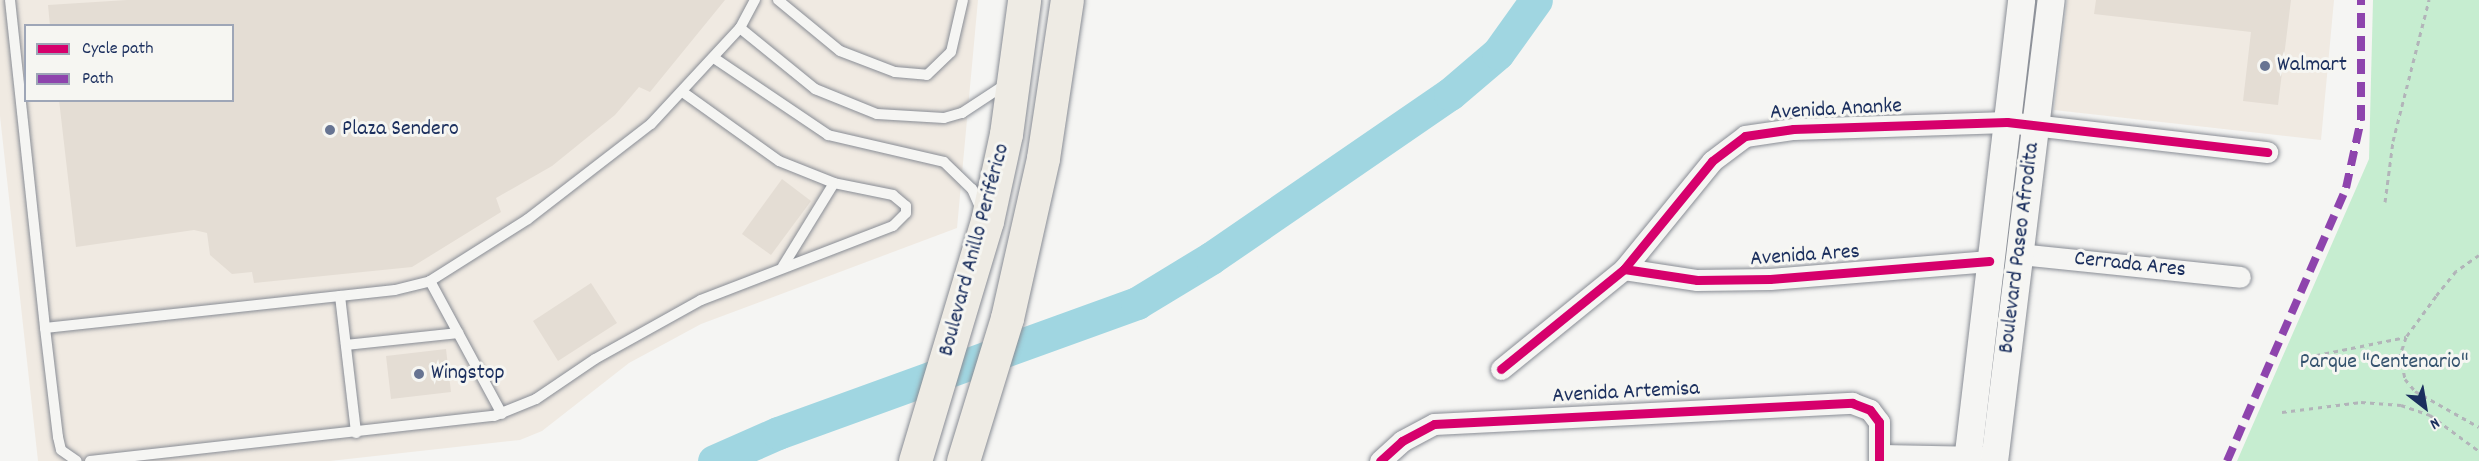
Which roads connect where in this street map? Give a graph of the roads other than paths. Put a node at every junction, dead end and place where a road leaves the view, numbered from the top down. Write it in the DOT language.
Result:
graph roads {
  1 [pos="10,0"];
  2 [pos="755,0"];
  3 [pos="778,0"];
  4 [pos="963,0"];
  5 [pos="1024,0"];
  6 [pos="1066,0"];
  7 [pos="2021,0"];
  8 [pos="2051,0"];
  9 [pos="740,28"];
  10 [pos="714,58"];
  11 [pos="1015,77"];
  12 [pos="684,93"];
  13 [pos="2007,122"];
  14 [pos="2035,123"];
  15 [pos="2267,152"];
  16 [pos="834,183"];
  17 [pos="987,221"];
  18 [pos="2019,254"];
  19 [pos="1989,261"];
  20 [pos="783,266"];
  21 [pos="1624,269"];
  22 [pos="2240,277"];
  23 [pos="430,282"];
  24 [pos="340,296"];
  25 [pos="45,328"];
  26 [pos="458,333"];
  27 [pos="346,345"];
  28 [pos="1501,369"];
  29 [pos="502,414"];
  30 [pos="357,433"];
  31 [pos="918,449"];
  32 [pos="1880,458"];
  33 [pos="1981,459"];
  34 [pos="77,461"];
  35 [pos="90,461"];
  36 [pos="963,461"];
  37 [pos="1380,461"];
  1 -- 25 [label="lane"];
  2 -- 9 [label="lane"];
  3 -- 4 [label="lane"];
  5 -- 11 [label="main road, Boulevard Anillo Periférico"];
  6 -- 36 [label="main road, Boulevard Anillo Periférico"];
  7 -- 13 [label="street, Boulevard Paseo Afrodita"];
  8 -- 14 [label="street, Boulevard Paseo Afrodita"];
  9 -- 10 [label="lane"];
  9 -- 11 [label="lane"];
  10 -- 12 [label="lane"];
  10 -- 17 [label="lane"];
  11 -- 17 [label="main road, Boulevard Anillo Periférico"];
  12 -- 16 [label="lane"];
  12 -- 23 [label="lane"];
  13 -- 14 [label="street, Avenida Ananke"];
  13 -- 19 [label="street, Boulevard Paseo Afrodita"];
  13 -- 21 [label="street, Avenida Ananke"];
  14 -- 15 [label="street, Avenida Ananke"];
  14 -- 18 [label="street, Boulevard Paseo Afrodita"];
  16 -- 20 [label="lane"];
  16 -- 20 [label="lane"];
  17 -- 31 [label="main road, Boulevard Anillo Periférico"];
  18 -- 22 [label="street, Cerrada Ares"];
  18 -- 33 [label="street, Boulevard Paseo Afrodita"];
  19 -- 21 [label="street, Avenida Ares"];
  19 -- 33 [label="street, Boulevard Paseo Afrodita"];
  20 -- 29 [label="lane"];
  21 -- 28 [label="street, Avenida Ananke"];
  23 -- 24 [label="lane"];
  23 -- 26 [label="lane"];
  24 -- 25 [label="lane"];
  24 -- 27 [label="lane"];
  25 -- 34 [label="lane"];
  26 -- 27 [label="lane"];
  26 -- 29 [label="lane"];
  27 -- 30 [label="lane"];
  29 -- 30 [label="lane"];
  30 -- 35 [label="lane"];
  32 -- 33 [label="street"];
  32 -- 37 [label="street, Avenida Artemisa"];
}
